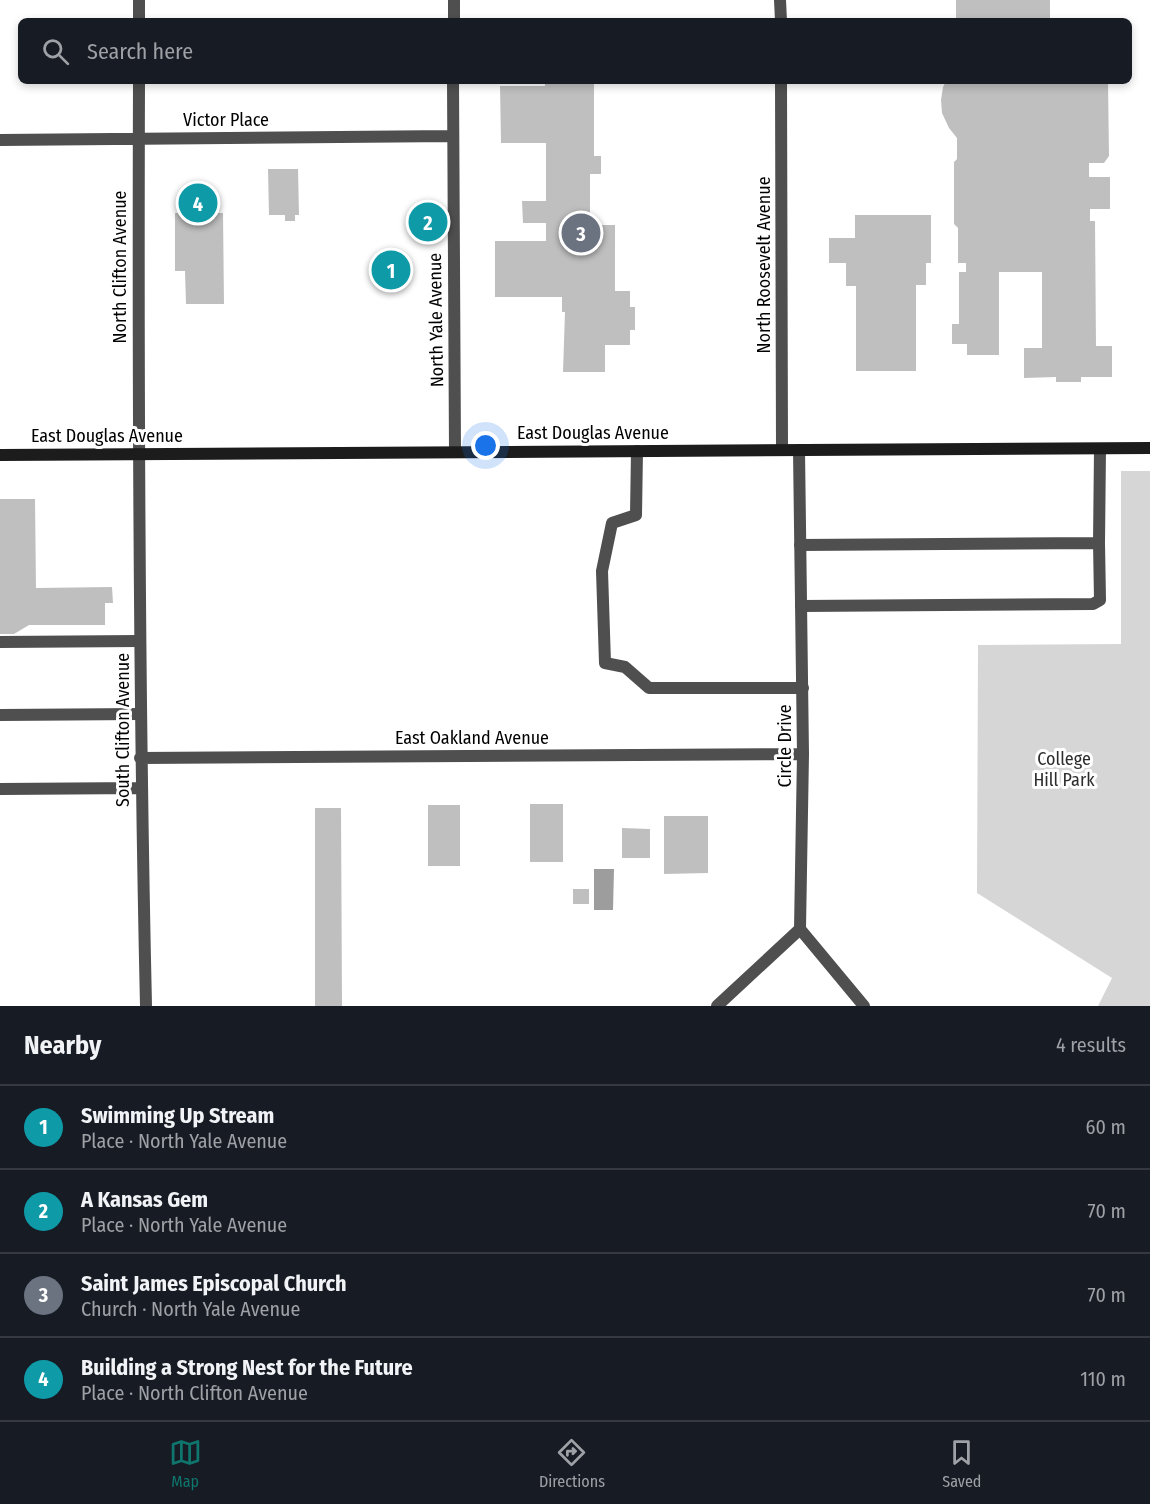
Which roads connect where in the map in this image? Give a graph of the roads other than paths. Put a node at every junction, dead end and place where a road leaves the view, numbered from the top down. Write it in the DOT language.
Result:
graph roads {
  1 [pos="139,0"];
  2 [pos="454,0"];
  3 [pos="780,0"];
  4 [pos="139,18"];
  5 [pos="454,18"];
  6 [pos="781,18"];
  7 [pos="138,84"];
  8 [pos="453,84"];
  9 [pos="781,84"];
  10 [pos="452,136"];
  11 [pos="138,138"];
  12 [pos="0,140"];
  13 [pos="1150,448"];
  14 [pos="1100,449"];
  15 [pos="782,450"];
  16 [pos="799,450"];
  17 [pos="455,451"];
  18 [pos="637,451"];
  19 [pos="138,453"];
  20 [pos="0,455"];
  21 [pos="1099,543"];
  22 [pos="800,545"];
  23 [pos="801,606"];
  24 [pos="141,641"];
  25 [pos="0,642"];
  26 [pos="802,687"];
  27 [pos="141,714"];
  28 [pos="0,715"];
  29 [pos="803,754"];
  30 [pos="141,758"];
  31 [pos="141,788"];
  32 [pos="0,789"];
  33 [pos="800,929"];
  34 [pos="146,1006"];
  35 [pos="717,1006"];
  36 [pos="864,1006"];
  1 -- 4 [label="street"];
  2 -- 5 [label="street"];
  3 -- 6 [label="street"];
  7 -- 11 [label="street, North Clifton Avenue"];
  8 -- 10 [label="street, North Yale Avenue"];
  9 -- 15 [label="street, North Roosevelt Avenue"];
  10 -- 11 [label="street, Victor Place"];
  10 -- 17 [label="street, North Yale Avenue"];
  11 -- 12 [label="street, Victor Place"];
  11 -- 19 [label="street, North Clifton Avenue"];
  13 -- 14 [label="main road, East Douglas Avenue"];
  14 -- 16 [label="main road, East Douglas Avenue"];
  14 -- 21 [label="street"];
  15 -- 16 [label="main road, East Douglas Avenue"];
  15 -- 18 [label="main road, East Douglas Avenue"];
  16 -- 22 [label="street, Circle Drive"];
  17 -- 18 [label="main road, East Douglas Avenue"];
  17 -- 19 [label="main road, East Douglas Avenue"];
  18 -- 26 [label="street"];
  19 -- 20 [label="main road, East Douglas Avenue"];
  19 -- 24 [label="street, South Clifton Avenue"];
  21 -- 22 [label="street"];
  21 -- 23 [label="street"];
  22 -- 23 [label="street, Circle Drive"];
  23 -- 26 [label="street, Circle Drive"];
  24 -- 25 [label="street"];
  24 -- 27 [label="street, South Clifton Avenue"];
  26 -- 29 [label="street, Circle Drive"];
  27 -- 28 [label="street"];
  27 -- 30 [label="street, South Clifton Avenue"];
  29 -- 30 [label="street, East Oakland Avenue"];
  29 -- 33 [label="street, Circle Drive"];
  30 -- 31 [label="street, South Clifton Avenue"];
  31 -- 32 [label="street"];
  31 -- 34 [label="street, South Clifton Avenue"];
  33 -- 35 [label="street"];
  33 -- 36 [label="street"];
}
